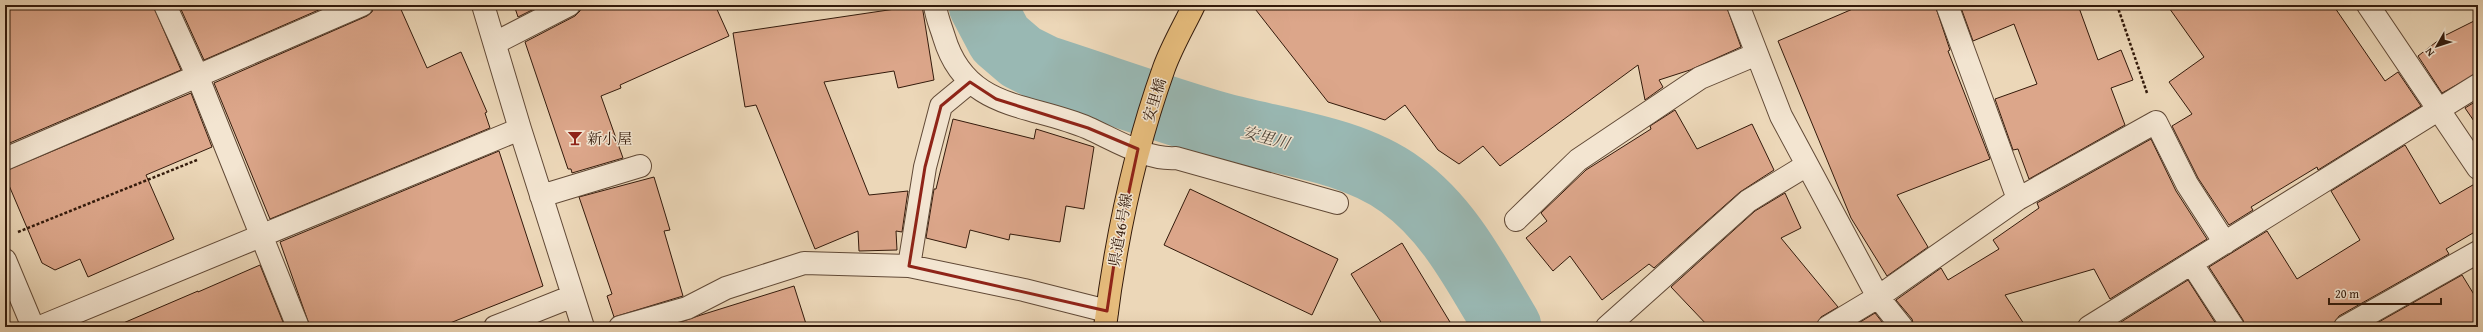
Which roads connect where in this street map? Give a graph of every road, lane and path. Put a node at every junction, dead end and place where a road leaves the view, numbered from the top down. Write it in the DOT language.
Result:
graph roads {
  1 [pos="165,5"];
  2 [pos="362,5"];
  3 [pos="483,5"];
  4 [pos="569,5"];
  5 [pos="935,5"];
  6 [pos="1194,5"];
  7 [pos="1738,5"];
  8 [pos="1947,5"];
  9 [pos="2117,5"];
  10 [pos="2368,5"];
  11 [pos="495,43"];
  12 [pos="1757,54"];
  13 [pos="197,75"];
  14 [pos="970,82"];
  15 [pos="2478,85"];
  16 [pos="2440,110"];
  17 [pos="2156,122"];
  18 [pos="520,129"];
  19 [pos="1141,142"];
  20 [pos="226,149"];
  21 [pos="5,159"];
  22 [pos="640,166"];
  23 [pos="1807,166"];
  24 [pos="2478,168"];
  25 [pos="541,196"];
  26 [pos="2018,199"];
  27 [pos="1337,202"];
  28 [pos="1516,220"];
  29 [pos="12,235"];
  30 [pos="261,237"];
  31 [pos="2224,243"];
  32 [pos="2478,252"];
  33 [pos="5,260"];
  34 [pos="2192,264"];
  35 [pos="909,266"];
  36 [pos="573,296"];
  37 [pos="1878,297"];
  38 [pos="1106,319"];
  39 [pos="505,325"];
  40 [pos="33,327"];
  41 [pos="40,327"];
  42 [pos="298,327"];
  43 [pos="583,327"];
  44 [pos="620,327"];
  45 [pos="1607,327"];
  46 [pos="1828,327"];
  47 [pos="1902,327"];
  48 [pos="2089,327"];
  49 [pos="2233,327"];
  50 [pos="2345,327"];
  1 -- 13 [label="street"];
  2 -- 13 [label="street"];
  3 -- 11 [label="street"];
  4 -- 11 [label="street"];
  5 -- 14 [label="street"];
  6 -- 19 [label="main road, 安里橋"];
  7 -- 12 [label="street"];
  8 -- 26 [label="street"];
  9 -- 17 [label="path"];
  10 -- 16 [label="street"];
  11 -- 18 [label="street"];
  12 -- 23 [label="street"];
  12 -- 28 [label="street"];
  13 -- 20 [label="street"];
  13 -- 21 [label="street"];
  14 -- 19 [label="street"];
  14 -- 35 [label="street"];
  15 -- 16 [label="street"];
  16 -- 24 [label="street"];
  16 -- 31 [label="street"];
  17 -- 26 [label="street"];
  17 -- 31 [label="street"];
  18 -- 25 [label="street"];
  18 -- 30 [label="street"];
  19 -- 27 [label="street"];
  19 -- 38 [label="main road, 県道46号線"];
  20 -- 29 [label="path"];
  20 -- 30 [label="street"];
  22 -- 25 [label="street"];
  23 -- 37 [label="street"];
  23 -- 45 [label="street"];
  25 -- 36 [label="street"];
  26 -- 37 [label="street"];
  30 -- 41 [label="street"];
  30 -- 42 [label="street"];
  31 -- 34 [label="street"];
  32 -- 50 [label="street"];
  33 -- 40 [label="street"];
  34 -- 48 [label="street"];
  34 -- 49 [label="street"];
  35 -- 38 [label="street"];
  35 -- 44 [label="street"];
  36 -- 39 [label="street"];
  36 -- 43 [label="street"];
  37 -- 46 [label="street"];
  37 -- 47 [label="street"];
}
